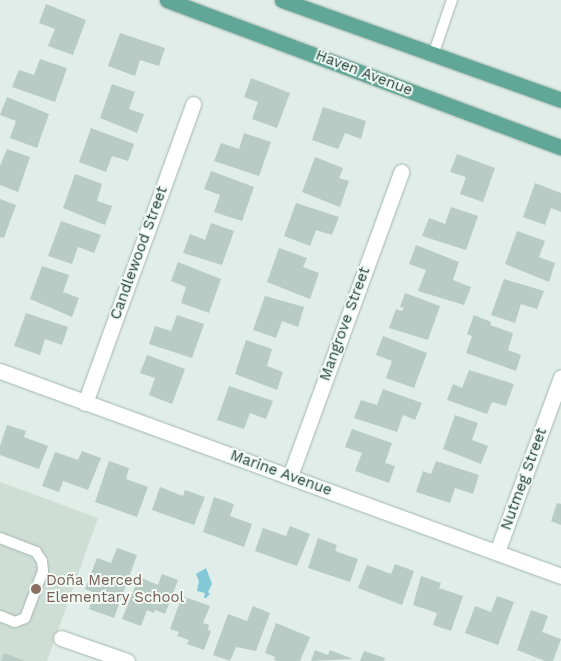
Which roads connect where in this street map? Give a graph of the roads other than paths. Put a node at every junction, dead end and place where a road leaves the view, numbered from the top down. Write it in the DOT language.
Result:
graph roads {
  1 [pos="167,0"];
  2 [pos="282,0"];
  3 [pos="452,0"];
  4 [pos="433,55"];
  5 [pos="561,100"];
  6 [pos="193,104"];
  7 [pos="561,147"];
  8 [pos="401,172"];
  9 [pos="0,371"];
  10 [pos="561,377"];
  11 [pos="85,403"];
  12 [pos="290,476"];
  13 [pos="0,538"];
  14 [pos="497,552"];
  15 [pos="561,576"];
  16 [pos="0,616"];
  17 [pos="61,638"];
  18 [pos="127,661"];
  1 -- 7 [label="main road, Haven Avenue"];
  2 -- 4 [label="main road"];
  3 -- 4 [label="lane"];
  4 -- 5 [label="main road"];
  6 -- 11 [label="street, Candlewood Street"];
  8 -- 12 [label="street, Mangrove Street"];
  9 -- 11 [label="street, Marine Avenue"];
  10 -- 14 [label="street, Nutmeg Street"];
  11 -- 12 [label="street, Marine Avenue"];
  12 -- 14 [label="street, Marine Avenue"];
  13 -- 16 [label="lane"];
  14 -- 15 [label="street, Marine Avenue"];
  17 -- 18 [label="street"];
}
